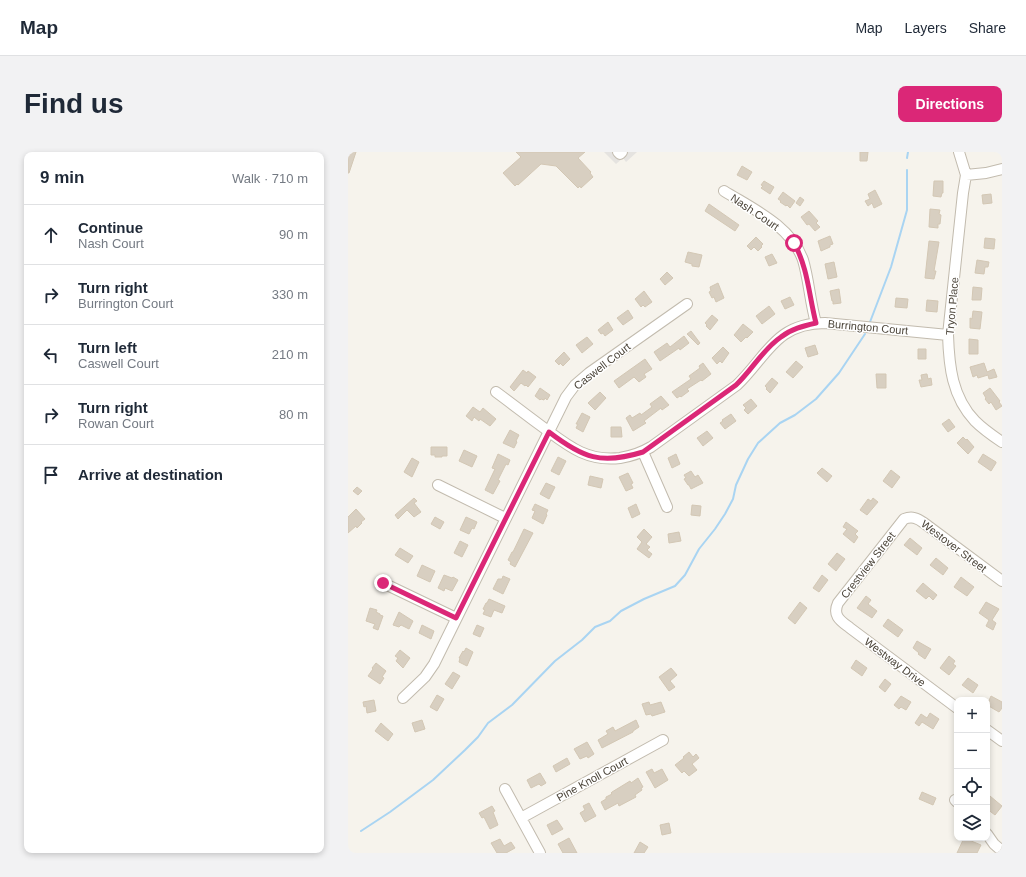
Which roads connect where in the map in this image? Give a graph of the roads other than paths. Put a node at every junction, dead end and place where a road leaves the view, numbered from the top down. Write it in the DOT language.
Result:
graph roads {
  1 [pos="618,152"];
  2 [pos="622,152"];
  3 [pos="959,152"];
  4 [pos="1002,169"];
  5 [pos="966,175"];
  6 [pos="724,191"];
  7 [pos="687,304"];
  8 [pos="816,323"];
  9 [pos="948,335"];
  10 [pos="496,392"];
  11 [pos="549,432"];
  12 [pos="1002,442"];
  13 [pos="643,452"];
  14 [pos="438,485"];
  15 [pos="667,507"];
  16 [pos="506,518"];
  17 [pos="904,519"];
  18 [pos="1002,581"];
  19 [pos="383,583"];
  20 [pos="836,614"];
  21 [pos="456,618"];
  22 [pos="403,698"];
  23 [pos="954,706"];
  24 [pos="990,732"];
  25 [pos="663,740"];
  26 [pos="1002,741"];
  27 [pos="505,789"];
  28 [pos="521,818"];
  29 [pos="990,838"];
  30 [pos="1002,851"];
  31 [pos="540,853"];
  1 -- 2 [label="street"];
  3 -- 5 [label="street, Tryon Place"];
  4 -- 5 [label="street"];
  5 -- 9 [label="street, Tryon Place"];
  6 -- 8 [label="street, Nash Court"];
  7 -- 11 [label="street, Caswell Court"];
  8 -- 9 [label="street, Burrington Court"];
  8 -- 13 [label="street, Burrington Court"];
  9 -- 12 [label="street, Tryon Place"];
  10 -- 11 [label="street, Burrington Court"];
  11 -- 13 [label="street, Burrington Court"];
  11 -- 16 [label="street, Caswell Court"];
  13 -- 15 [label="street"];
  14 -- 16 [label="street"];
  16 -- 21 [label="street, Caswell Court"];
  17 -- 18 [label="street, Westover Street"];
  17 -- 20 [label="street, Crestview Street"];
  19 -- 21 [label="street"];
  20 -- 23 [label="street, Westway Drive"];
  21 -- 22 [label="street, Caswell Court"];
  24 -- 26 [label="street"];
  25 -- 28 [label="street, Pine Knoll Court"];
  27 -- 28 [label="street"];
  28 -- 31 [label="street"];
  29 -- 30 [label="street"];
}
